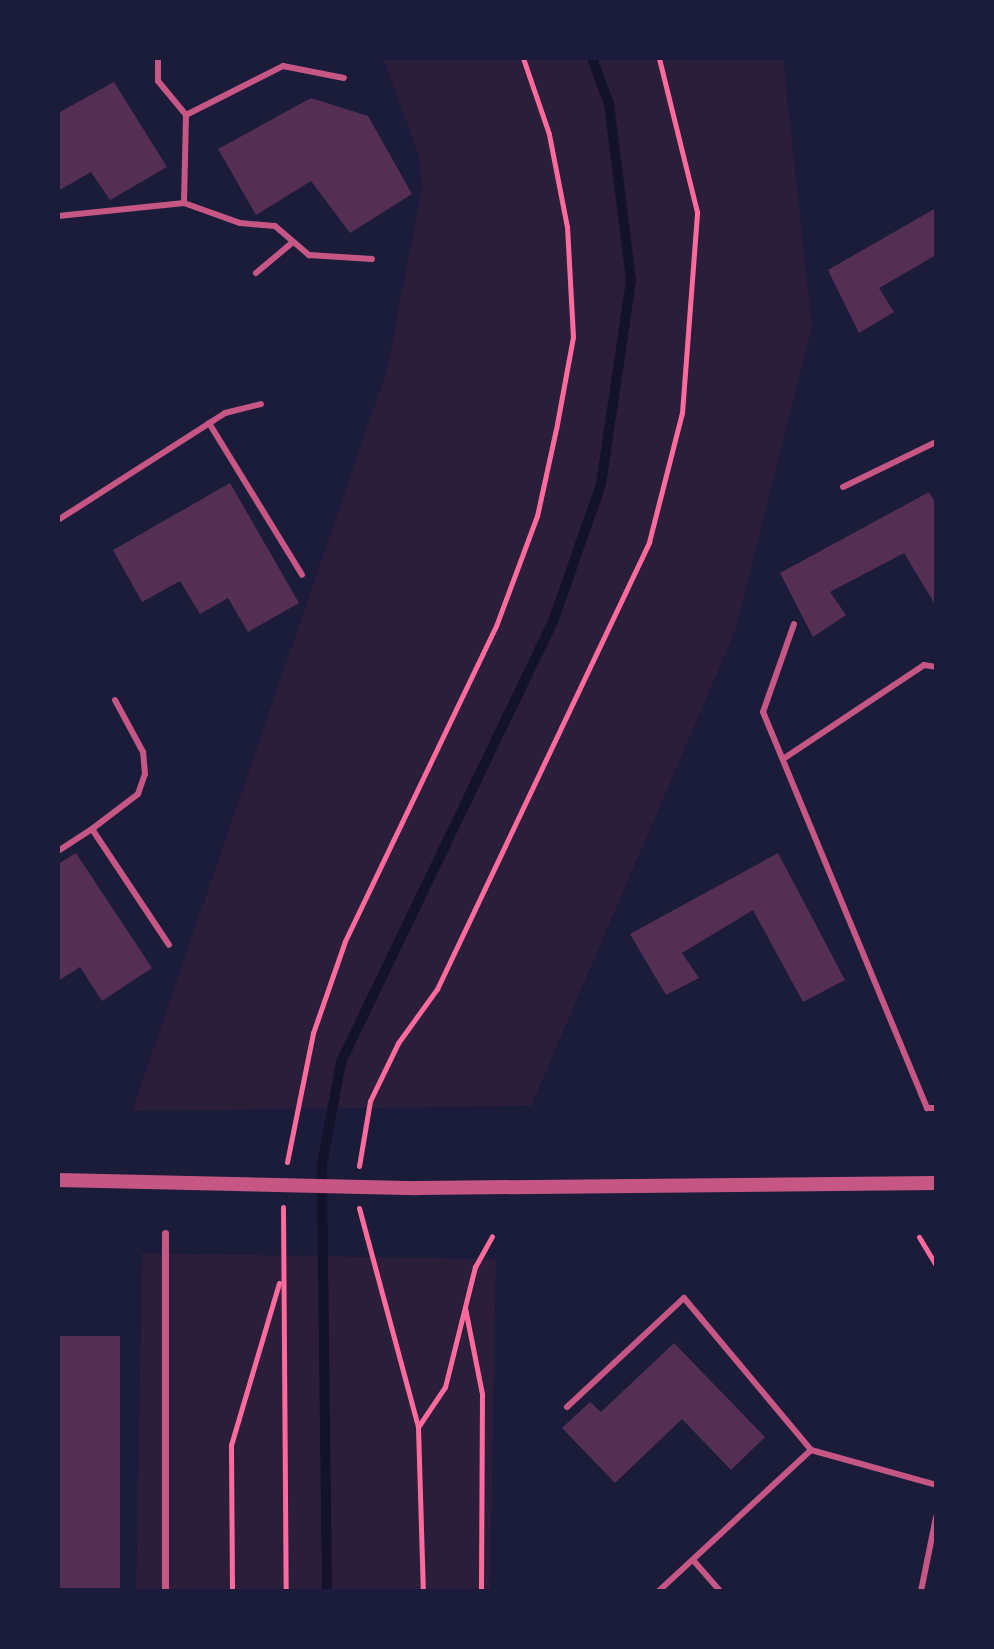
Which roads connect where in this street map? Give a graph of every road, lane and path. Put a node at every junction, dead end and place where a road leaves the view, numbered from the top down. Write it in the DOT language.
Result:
graph roads {
  1 [pos="158,58"];
  2 [pos="523,58"];
  3 [pos="659,58"];
  4 [pos="344,78"];
  5 [pos="186,115"];
  6 [pos="184,203"];
  7 [pos="58,216"];
  8 [pos="293,242"];
  9 [pos="372,259"];
  10 [pos="256,273"];
  11 [pos="261,404"];
  12 [pos="209,423"];
  13 [pos="936,442"];
  14 [pos="843,487"];
  15 [pos="58,520"];
  16 [pos="302,575"];
  17 [pos="794,624"];
  18 [pos="936,667"];
  19 [pos="115,700"];
  20 [pos="786,757"];
  21 [pos="92,829"];
  22 [pos="58,851"];
  23 [pos="169,945"];
  24 [pos="936,1108"];
  25 [pos="283,1177"];
  26 [pos="58,1180"];
  27 [pos="359,1181"];
  28 [pos="936,1183"];
  29 [pos="283,1191"];
  30 [pos="359,1194"];
  31 [pos="165,1233"];
  32 [pos="492,1236"];
  33 [pos="919,1237"];
  34 [pos="936,1265"];
  35 [pos="281,1276"];
  36 [pos="465,1308"];
  37 [pos="567,1407"];
  38 [pos="418,1427"];
  39 [pos="811,1450"];
  40 [pos="936,1485"];
  41 [pos="936,1517"];
  42 [pos="693,1560"];
  43 [pos="165,1591"];
  44 [pos="232,1591"];
  45 [pos="286,1591"];
  46 [pos="423,1591"];
  47 [pos="481,1591"];
  48 [pos="659,1591"];
  49 [pos="720,1591"];
  50 [pos="921,1591"];
  1 -- 5 [label="lane"];
  2 -- 25 [label="path"];
  3 -- 27 [label="path"];
  4 -- 5 [label="lane"];
  5 -- 6 [label="lane"];
  6 -- 7 [label="lane"];
  6 -- 8 [label="lane"];
  8 -- 9 [label="lane"];
  8 -- 10 [label="lane"];
  11 -- 12 [label="lane"];
  12 -- 15 [label="lane"];
  12 -- 16 [label="lane"];
  13 -- 14 [label="lane"];
  17 -- 20 [label="lane"];
  18 -- 20 [label="lane"];
  19 -- 21 [label="lane"];
  20 -- 24 [label="lane"];
  21 -- 22 [label="lane"];
  21 -- 23 [label="lane"];
  26 -- 28 [label="street"];
  29 -- 35 [label="path"];
  30 -- 38 [label="path"];
  31 -- 43 [label="street"];
  32 -- 36 [label="path"];
  33 -- 34 [label="path"];
  35 -- 44 [label="path"];
  35 -- 45 [label="path"];
  36 -- 38 [label="path"];
  36 -- 47 [label="path"];
  37 -- 39 [label="lane"];
  38 -- 46 [label="path"];
  39 -- 40 [label="lane"];
  39 -- 42 [label="lane"];
  41 -- 50 [label="lane"];
  42 -- 48 [label="lane"];
  42 -- 49 [label="lane"];
}
